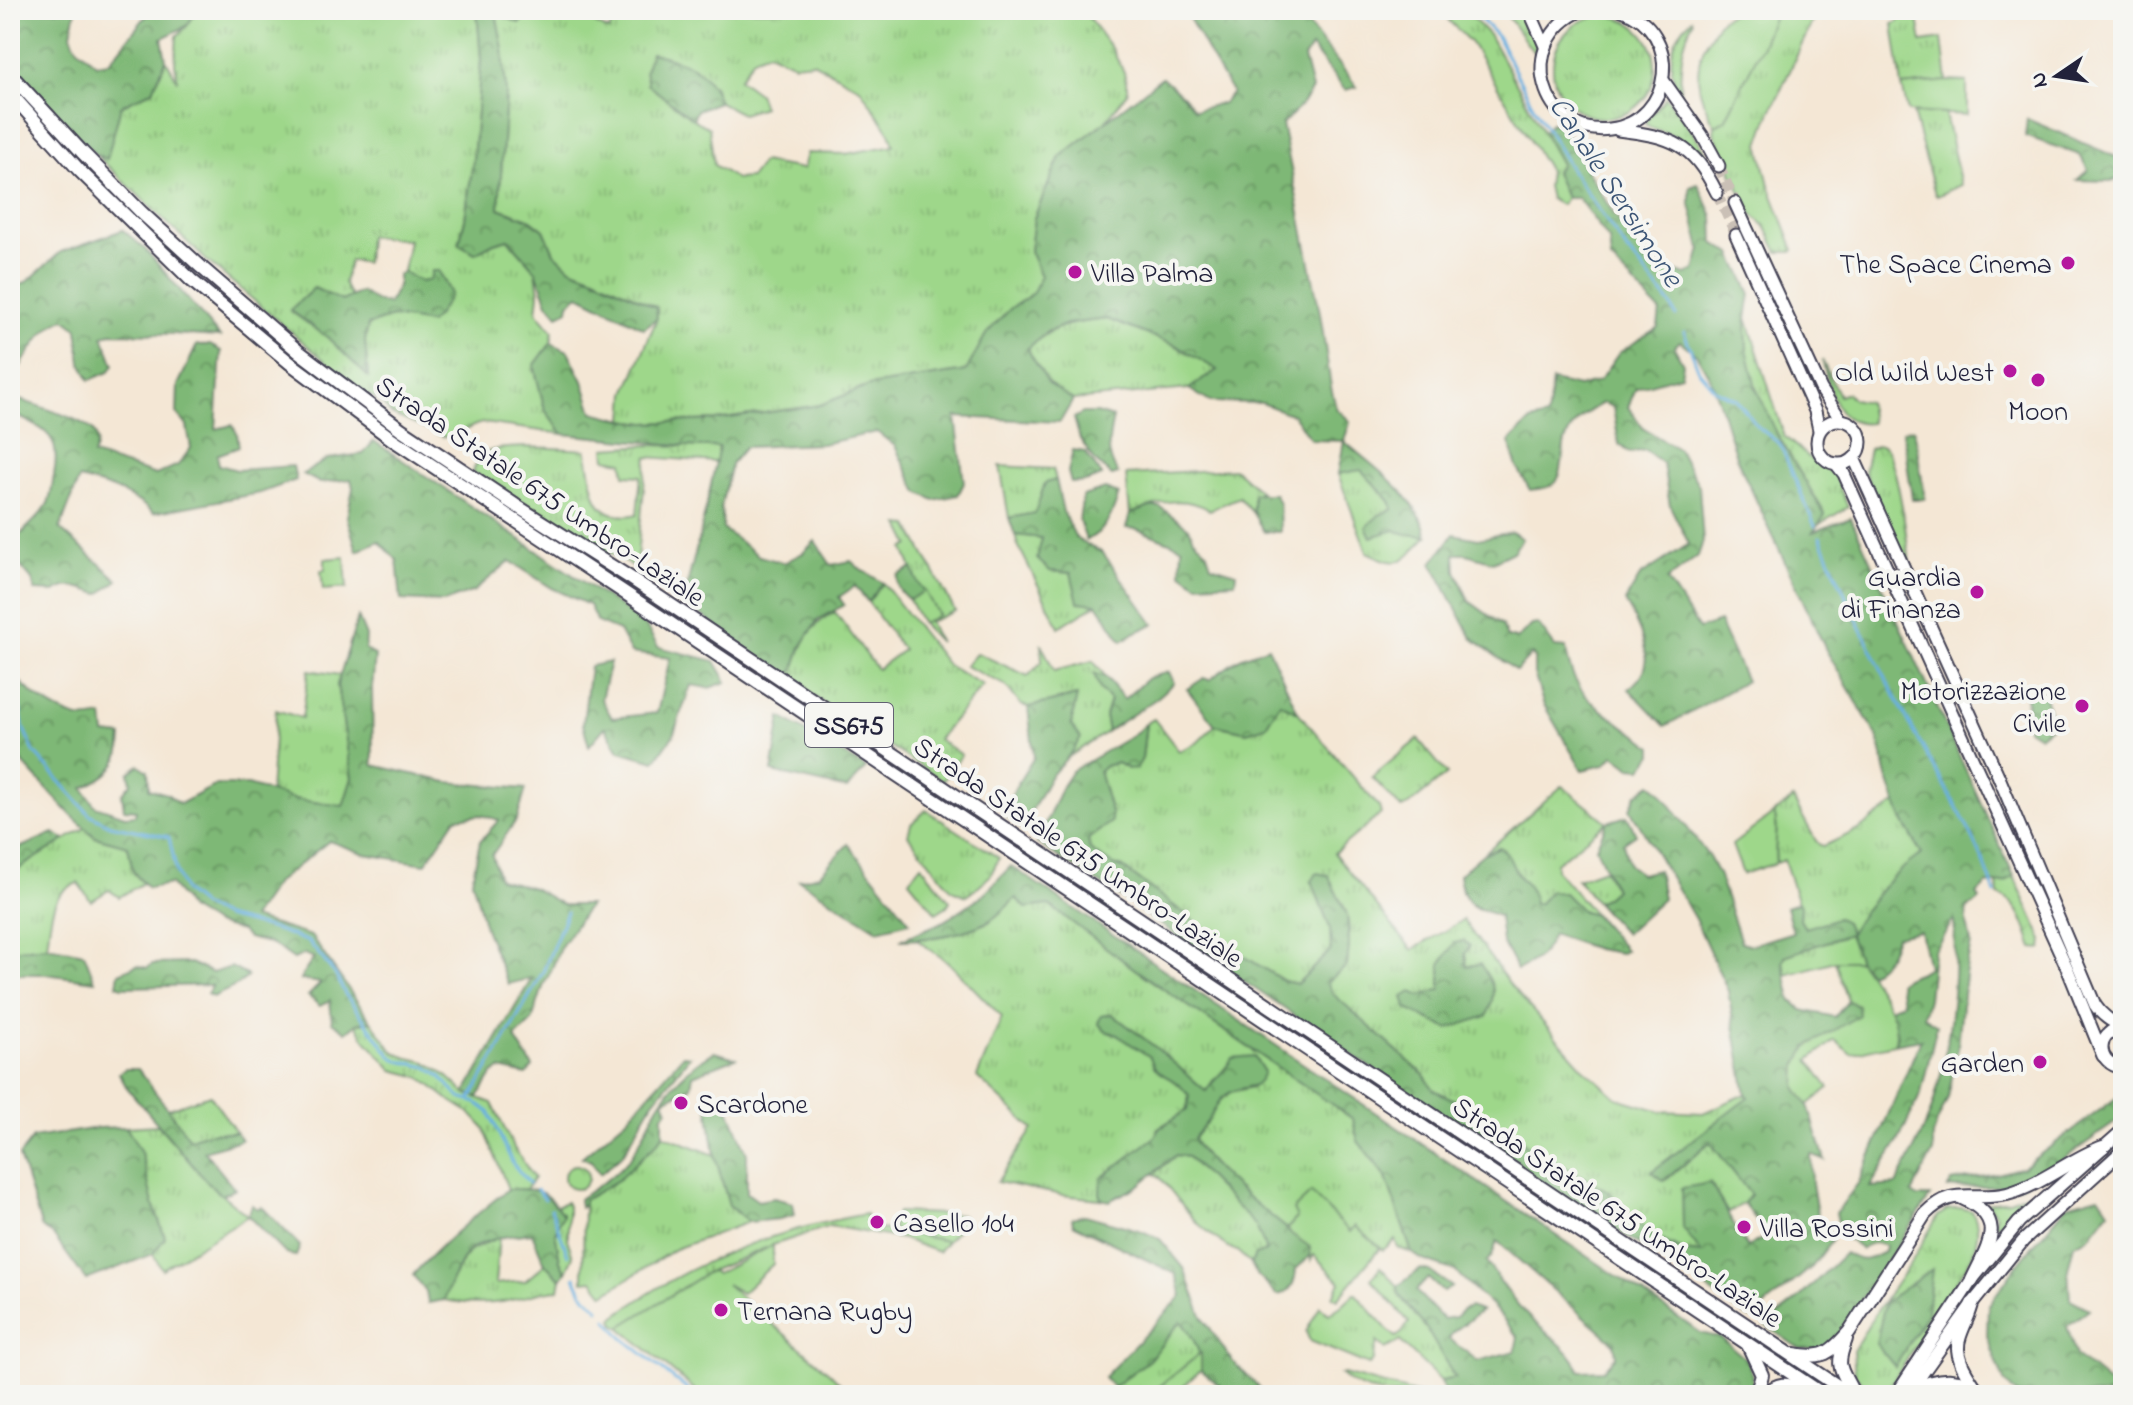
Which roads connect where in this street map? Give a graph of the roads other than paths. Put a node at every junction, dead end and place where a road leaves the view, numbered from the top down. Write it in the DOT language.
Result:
graph roads {
  1 [pos="1529,10"];
  2 [pos="1582,10"];
  3 [pos="1622,10"];
  4 [pos="1545,46"];
  5 [pos="10,74"];
  6 [pos="1663,80"];
  7 [pos="10,93"];
  8 [pos="1610,129"];
  9 [pos="1719,166"];
  10 [pos="1717,193"];
  11 [pos="1735,203"];
  12 [pos="1736,235"];
  13 [pos="1841,420"];
  14 [pos="1819,430"];
  15 [pos="1854,458"];
  16 [pos="1837,465"];
  17 [pos="2122,1027"];
  18 [pos="2103,1056"];
  19 [pos="2123,1068"];
  20 [pos="2123,1130"];
  21 [pos="2103,1147"];
  22 [pos="2123,1150"];
  23 [pos="1959,1197"];
  24 [pos="1972,1280"];
  25 [pos="1972,1304"];
  26 [pos="1849,1332"];
  27 [pos="1746,1343"];
  28 [pos="1787,1353"];
  29 [pos="1975,1387"];
  30 [pos="1820,1392"];
  31 [pos="1909,1393"];
  32 [pos="1756,1395"];
  33 [pos="1764,1395"];
  34 [pos="1852,1395"];
  35 [pos="1896,1395"];
  36 [pos="1986,1395"];
  1 -- 4 [label="main road"];
  2 -- 4 [label="main road"];
  3 -- 6 [label="main road"];
  4 -- 8 [label="main road"];
  5 -- 28 [label="highway, Strada Statale 675 Umbro-Laziale / SS675"];
  6 -- 8 [label="main road"];
  6 -- 9 [label="main road"];
  7 -- 27 [label="highway, Strada Statale 675 Umbro-Laziale / SS675"];
  8 -- 10 [label="main road"];
  11 -- 13 [label="main road"];
  12 -- 14 [label="main road"];
  13 -- 14 [label="main road"];
  13 -- 15 [label="main road"];
  14 -- 16 [label="main road"];
  15 -- 16 [label="main road"];
  15 -- 17 [label="main road"];
  16 -- 18 [label="main road"];
  17 -- 18 [label="main road"];
  18 -- 19 [label="main road"];
  20 -- 21 [label="main road"];
  21 -- 23 [label="highway"];
  21 -- 24 [label="main road"];
  22 -- 25 [label="main road"];
  23 -- 24 [label="highway"];
  23 -- 26 [label="highway"];
  24 -- 35 [label="main road"];
  25 -- 29 [label="highway"];
  25 -- 31 [label="main road"];
  26 -- 28 [label="highway"];
  26 -- 34 [label="highway"];
  27 -- 30 [label="highway, Strada Statale 675 Umbro-Laziale / SS675"];
  27 -- 32 [label="highway"];
  28 -- 34 [label="highway, Strada Statale 675 Umbro-Laziale / SS675"];
  29 -- 31 [label="highway"];
  29 -- 36 [label="highway"];
  30 -- 33 [label="highway"];
}
